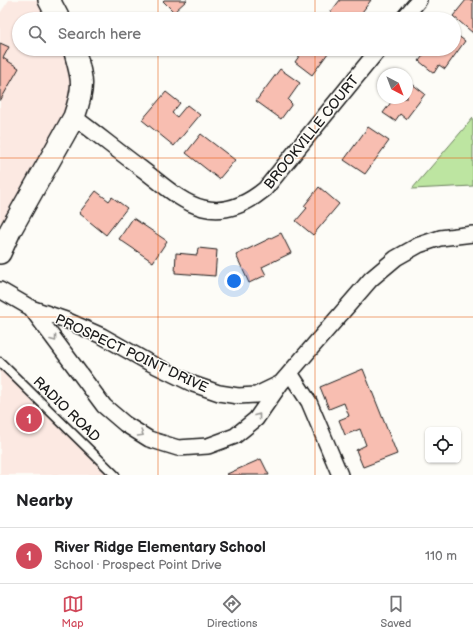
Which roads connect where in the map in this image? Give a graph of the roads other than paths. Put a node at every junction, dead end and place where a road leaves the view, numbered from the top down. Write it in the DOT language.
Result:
graph roads {
  1 [pos="49,0"];
  2 [pos="419,0"];
  3 [pos="55,12"];
  4 [pos="409,12"];
  5 [pos="76,56"];
  6 [pos="373,56"];
  7 [pos="74,117"];
  8 [pos="473,234"];
  9 [pos="0,253"];
  10 [pos="0,290"];
  11 [pos="30,308"];
  12 [pos="0,362"];
  13 [pos="285,378"];
  14 [pos="115,475"];
  15 [pos="340,475"];
  1 -- 3 [label="main road"];
  2 -- 4 [label="street"];
  5 -- 7 [label="main road"];
  6 -- 7 [label="street, BROOKVILLE COURT"];
  7 -- 9 [label="main road"];
  8 -- 13 [label="street, PROSPECT POINT DRIVE"];
  10 -- 11 [label="street, PROSPECT POINT DRIVE"];
  11 -- 13 [label="street, PROSPECT POINT DRIVE"];
  11 -- 13 [label="street, PROSPECT POINT DRIVE, one-way"];
  12 -- 14 [label="lane, RADIO ROAD"];
  13 -- 15 [label="street"];
}
